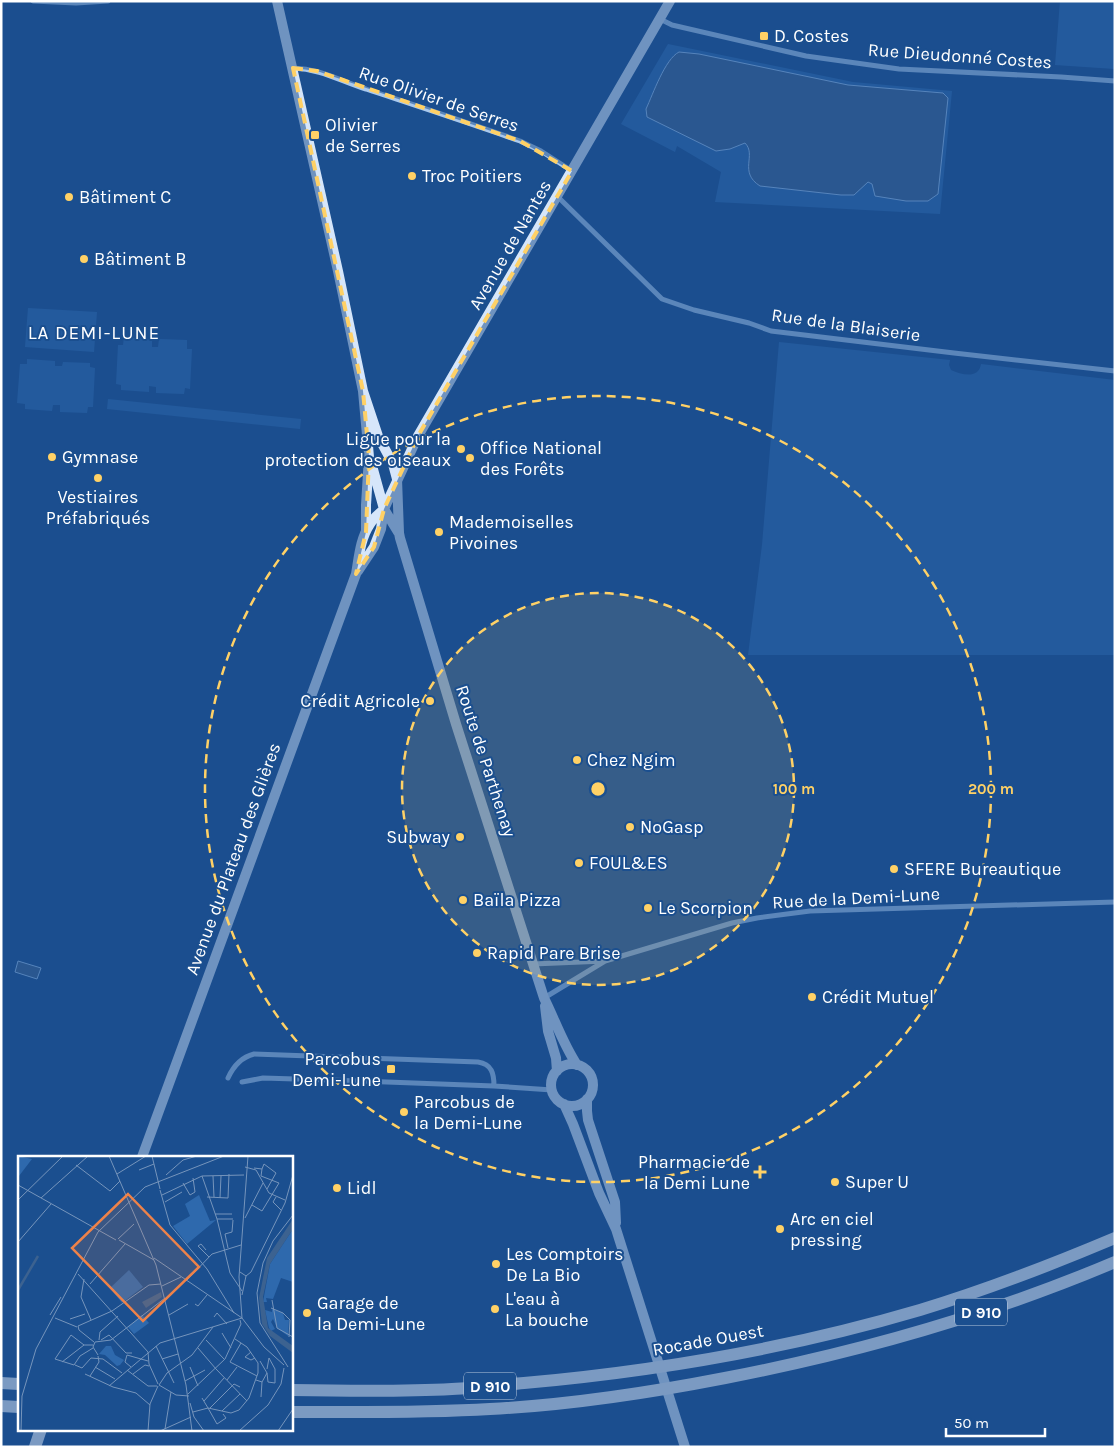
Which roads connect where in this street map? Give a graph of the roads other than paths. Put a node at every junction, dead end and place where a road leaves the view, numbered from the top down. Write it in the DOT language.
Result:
graph roads {
  1 [pos="33,1"];
  2 [pos="108,1"];
  3 [pos="277,1"];
  4 [pos="670,1"];
  5 [pos="660,19"];
  6 [pos="292,68"];
  7 [pos="1115,81"];
  8 [pos="572,170"];
  9 [pos="557,196"];
  10 [pos="1115,371"];
  11 [pos="363,392"];
  12 [pos="369,457"];
  13 [pos="397,478"];
  14 [pos="384,509"];
  15 [pos="366,532"];
  16 [pos="398,533"];
  17 [pos="356,574"];
  18 [pos="1115,902"];
  19 [pos="606,961"];
  20 [pos="533,964"];
  21 [pos="544,998"];
  22 [pos="577,1065"];
  23 [pos="557,1071"];
  24 [pos="228,1078"];
  25 [pos="242,1082"];
  26 [pos="494,1086"];
  27 [pos="552,1090"];
  28 [pos="587,1099"];
  29 [pos="564,1104"];
  30 [pos="142,1156"];
  31 [pos="616,1230"];
  32 [pos="1115,1238"];
  33 [pos="1115,1262"];
  34 [pos="660,1367"];
  35 [pos="1,1383"];
  36 [pos="18,1384"];
  37 [pos="667,1389"];
  38 [pos="292,1390"];
  39 [pos="1,1406"];
  40 [pos="18,1407"];
  41 [pos="292,1412"];
  42 [pos="41,1430"];
  43 [pos="35,1447"];
  44 [pos="685,1447"];
  1 -- 2 [label="street"];
  3 -- 6 [label="main road"];
  4 -- 5 [label="main road, Avenue de Nantes"];
  5 -- 7 [label="street, Rue Dieudonné Costes"];
  5 -- 8 [label="main road, Avenue de Nantes"];
  6 -- 8 [label="street, Rue Olivier de Serres"];
  6 -- 11 [label="main road"];
  8 -- 9 [label="main road, Avenue de Nantes"];
  9 -- 10 [label="street, Rue de la Blaiserie"];
  9 -- 13 [label="main road, Avenue de Nantes"];
  11 -- 12 [label="main road"];
  11 -- 13 [label="main road"];
  12 -- 14 [label="main road"];
  12 -- 15 [label="main road"];
  13 -- 14 [label="main road, Avenue de Nantes"];
  13 -- 16 [label="main road, Route de Parthenay"];
  14 -- 15 [label="main road, Avenue du Plateau des Glières"];
  14 -- 16 [label="main road, Route de Parthenay"];
  14 -- 17 [label="main road, Avenue du Plateau des Glières"];
  15 -- 17 [label="main road, Avenue du Plateau des Glières"];
  16 -- 20 [label="main road, Route de Parthenay"];
  17 -- 30 [label="main road, Avenue du Plateau des Glières"];
  18 -- 19 [label="street, Rue de la Demi-Lune"];
  19 -- 20 [label="street, Rue de la Demi-Lune"];
  19 -- 21 [label="street, Rue de la Demi-Lune"];
  20 -- 21 [label="main road, Route de Parthenay"];
  21 -- 22 [label="main road, Route de Parthenay"];
  21 -- 23 [label="main road, Route de Parthenay"];
  22 -- 23 [label="main road"];
  22 -- 28 [label="main road"];
  23 -- 27 [label="main road"];
  24 -- 26 [label="street"];
  25 -- 26 [label="street"];
  26 -- 27 [label="street"];
  27 -- 29 [label="main road"];
  28 -- 29 [label="main road"];
  28 -- 31 [label="main road"];
  29 -- 31 [label="main road"];
  31 -- 34 [label="main road"];
  32 -- 34 [label="main road, Rocade Ouest / D 910"];
  33 -- 37 [label="main road, D 910"];
  34 -- 37 [label="main road"];
  34 -- 38 [label="main road, Rocade Ouest / D 910"];
  35 -- 36 [label="main road"];
  37 -- 41 [label="main road, D 910"];
  37 -- 44 [label="main road"];
  39 -- 40 [label="main road"];
  42 -- 43 [label="main road"];
}
